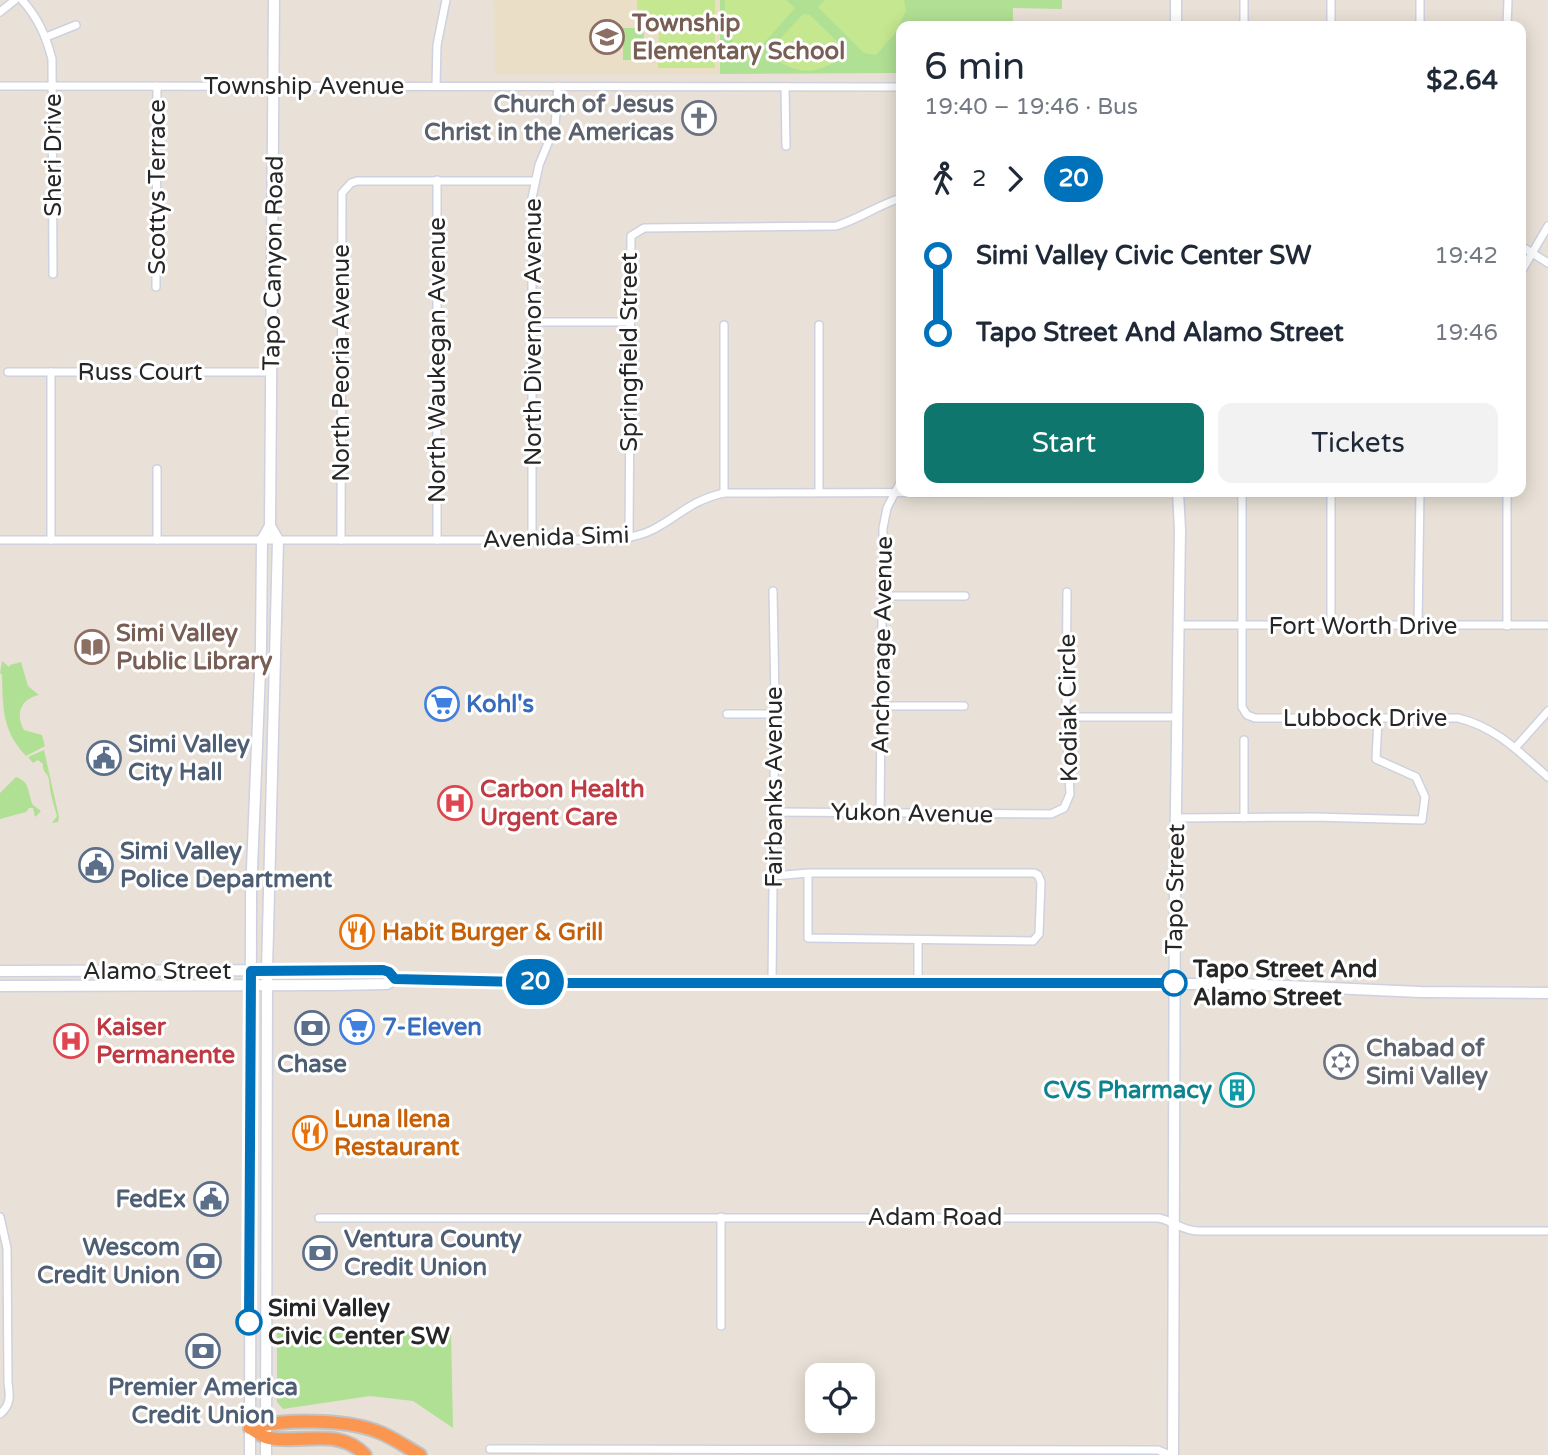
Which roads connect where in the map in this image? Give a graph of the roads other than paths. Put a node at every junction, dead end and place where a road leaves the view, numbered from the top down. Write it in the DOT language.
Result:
graph roads {
  1 [pos="15,0"];
  2 [pos="22,0"];
  3 [pos="274,0"];
  4 [pos="446,0"];
  5 [pos="1176,0"];
  6 [pos="1244,0"];
  7 [pos="1331,0"];
  8 [pos="1420,0"];
  9 [pos="1508,0"];
  10 [pos="0,12"];
  11 [pos="1176,21"];
  12 [pos="1244,21"];
  13 [pos="1331,21"];
  14 [pos="1420,21"];
  15 [pos="1507,21"];
  16 [pos="76,25"];
  17 [pos="46,37"];
  18 [pos="0,86"];
  19 [pos="53,86"];
  20 [pos="157,86"];
  21 [pos="275,86"];
  22 [pos="436,86"];
  23 [pos="558,86"];
  24 [pos="785,87"];
  25 [pos="896,87"];
  26 [pos="786,146"];
  27 [pos="437,180"];
  28 [pos="534,181"];
  29 [pos="896,200"];
  30 [pos="1548,226"];
  31 [pos="1526,249"];
  32 [pos="1532,253"];
  33 [pos="1548,262"];
  34 [pos="1526,263"];
  35 [pos="53,275"];
  36 [pos="156,287"];
  37 [pos="532,322"];
  38 [pos="629,322"];
  39 [pos="724,325"];
  40 [pos="819,325"];
  41 [pos="8,372"];
  42 [pos="51,372"];
  43 [pos="272,372"];
  44 [pos="157,469"];
  45 [pos="819,492"];
  46 [pos="895,492"];
  47 [pos="724,493"];
  48 [pos="1178,497"];
  49 [pos="1242,497"];
  50 [pos="1331,497"];
  51 [pos="1420,497"];
  52 [pos="1507,497"];
  53 [pos="270,526"];
  54 [pos="629,538"];
  55 [pos="0,540"];
  56 [pos="51,540"];
  57 [pos="157,540"];
  58 [pos="262,540"];
  59 [pos="278,540"];
  60 [pos="341,540"];
  61 [pos="437,540"];
  62 [pos="532,540"];
  63 [pos="773,591"];
  64 [pos="1068,592"];
  65 [pos="882,596"];
  66 [pos="965,596"];
  67 [pos="1179,625"];
  68 [pos="1418,625"];
  69 [pos="1548,625"];
  70 [pos="1242,626"];
  71 [pos="1331,626"];
  72 [pos="1507,626"];
  73 [pos="882,706"];
  74 [pos="964,706"];
  75 [pos="1548,711"];
  76 [pos="727,714"];
  77 [pos="774,714"];
  78 [pos="1066,717"];
  79 [pos="1178,717"];
  80 [pos="1378,719"];
  81 [pos="1244,740"];
  82 [pos="1515,748"];
  83 [pos="1548,778"];
  84 [pos="774,812"];
  85 [pos="880,813"];
  86 [pos="1051,814"];
  87 [pos="1176,818"];
  88 [pos="1244,818"];
  89 [pos="808,873"];
  90 [pos="774,876"];
  91 [pos="918,940"];
  92 [pos="267,970"];
  93 [pos="0,971"];
  94 [pos="251,971"];
  95 [pos="395,979"];
  96 [pos="772,983"];
  97 [pos="918,983"];
  98 [pos="1174,983"];
  99 [pos="251,985"];
  100 [pos="267,985"];
  101 [pos="0,986"];
  102 [pos="1548,993"];
  103 [pos="0,1217"];
  104 [pos="721,1217"];
  105 [pos="319,1218"];
  106 [pos="1174,1222"];
  107 [pos="1548,1231"];
  108 [pos="4,1307"];
  109 [pos="721,1326"];
  110 [pos="0,1414"];
  111 [pos="267,1423"];
  112 [pos="250,1428"];
  113 [pos="267,1438"];
  114 [pos="491,1449"];
  115 [pos="250,1455"];
  116 [pos="266,1455"];
  117 [pos="365,1455"];
  118 [pos="419,1455"];
  119 [pos="1172,1455"];
  1 -- 10 [label="street"];
  2 -- 17 [label="street, Sheri Drive"];
  3 -- 21 [label="main road, Tapo Canyon Road"];
  4 -- 22 [label="street"];
  5 -- 11 [label="main road"];
  6 -- 12 [label="street"];
  7 -- 13 [label="street"];
  8 -- 14 [label="street"];
  9 -- 15 [label="street"];
  16 -- 17 [label="street"];
  17 -- 19 [label="street, Sheri Drive"];
  18 -- 19 [label="street, Township Avenue"];
  19 -- 20 [label="street, Township Avenue"];
  19 -- 35 [label="street, Sheri Drive"];
  20 -- 21 [label="street, Township Avenue"];
  20 -- 36 [label="street, Scottys Terrace"];
  21 -- 22 [label="street, Township Avenue"];
  21 -- 43 [label="main road, Tapo Canyon Road"];
  22 -- 23 [label="street, Township Avenue"];
  23 -- 24 [label="street, Township Avenue"];
  23 -- 28 [label="street, North Divernon Avenue"];
  24 -- 25 [label="street, Township Avenue"];
  24 -- 26 [label="street"];
  27 -- 28 [label="street"];
  27 -- 60 [label="street, North Peoria Avenue"];
  27 -- 61 [label="street, North Waukegan Avenue"];
  28 -- 37 [label="street, North Divernon Avenue"];
  29 -- 38 [label="street, Springfield Street"];
  30 -- 32 [label="street"];
  31 -- 32 [label="street"];
  32 -- 33 [label="street"];
  32 -- 34 [label="street"];
  37 -- 38 [label="street"];
  37 -- 62 [label="street, North Divernon Avenue"];
  38 -- 54 [label="street, Springfield Street"];
  39 -- 47 [label="street"];
  40 -- 45 [label="street"];
  41 -- 42 [label="street, Russ Court"];
  42 -- 43 [label="street, Russ Court"];
  42 -- 56 [label="street"];
  43 -- 53 [label="main road, Tapo Canyon Road"];
  44 -- 57 [label="street"];
  45 -- 46 [label="street, Avenida Simi"];
  45 -- 47 [label="street, Avenida Simi"];
  46 -- 65 [label="street, Anchorage Avenue"];
  47 -- 54 [label="street, Avenida Simi"];
  48 -- 67 [label="main road, Tapo Street"];
  49 -- 70 [label="street"];
  50 -- 71 [label="street"];
  51 -- 68 [label="street"];
  52 -- 72 [label="street"];
  53 -- 58 [label="main road, Tapo Canyon Road"];
  53 -- 59 [label="main road"];
  54 -- 62 [label="street, Avenida Simi"];
  55 -- 56 [label="street, Avenida Simi"];
  56 -- 57 [label="street, Avenida Simi"];
  57 -- 58 [label="street, Avenida Simi"];
  58 -- 59 [label="street, Avenida Simi"];
  58 -- 94 [label="main road, Tapo Canyon Road"];
  59 -- 60 [label="street, Avenida Simi"];
  59 -- 92 [label="main road"];
  60 -- 61 [label="street, Avenida Simi"];
  61 -- 62 [label="street, Avenida Simi"];
  63 -- 77 [label="street, Fairbanks Avenue"];
  64 -- 78 [label="street, Kodiak Circle"];
  65 -- 66 [label="street"];
  65 -- 73 [label="street, Anchorage Avenue"];
  67 -- 70 [label="street, Fort Worth Drive"];
  67 -- 79 [label="main road, Tapo Street"];
  68 -- 71 [label="street, Fort Worth Drive"];
  68 -- 72 [label="street, Fort Worth Drive"];
  69 -- 72 [label="street, Fort Worth Drive"];
  70 -- 71 [label="street, Fort Worth Drive"];
  70 -- 80 [label="street, Lubbock Drive"];
  73 -- 74 [label="street"];
  73 -- 85 [label="street, Anchorage Avenue"];
  75 -- 82 [label="street"];
  76 -- 77 [label="street"];
  77 -- 84 [label="street, Fairbanks Avenue"];
  78 -- 79 [label="street"];
  78 -- 86 [label="street, Kodiak Circle"];
  79 -- 87 [label="main road, Tapo Street"];
  80 -- 82 [label="street, Lubbock Drive"];
  80 -- 88 [label="street"];
  81 -- 88 [label="street"];
  82 -- 83 [label="street, Lubbock Drive"];
  84 -- 85 [label="street, Yukon Avenue"];
  84 -- 90 [label="street, Fairbanks Avenue"];
  85 -- 86 [label="street, Yukon Avenue"];
  87 -- 88 [label="street"];
  87 -- 98 [label="main road, Tapo Street"];
  89 -- 90 [label="street"];
  89 -- 91 [label="street"];
  89 -- 91 [label="street"];
  90 -- 96 [label="street, Fairbanks Avenue"];
  91 -- 97 [label="street"];
  92 -- 94 [label="main road, Alamo Street"];
  92 -- 95 [label="main road, Alamo Street"];
  92 -- 100 [label="main road"];
  93 -- 94 [label="main road, Alamo Street"];
  94 -- 99 [label="main road, Tapo Canyon Road"];
  95 -- 96 [label="main road, Alamo Street"];
  95 -- 100 [label="main road, Alamo Street"];
  96 -- 97 [label="main road, Alamo Street"];
  97 -- 98 [label="main road, Alamo Street"];
  98 -- 102 [label="main road, Alamo Street"];
  98 -- 106 [label="main road, Tapo Street"];
  99 -- 100 [label="main road, Alamo Street"];
  99 -- 101 [label="main road, Alamo Street"];
  99 -- 112 [label="main road, Tapo Canyon Road"];
  100 -- 111 [label="main road"];
  103 -- 108 [label="street"];
  104 -- 105 [label="street, Adam Road"];
  104 -- 106 [label="street, Adam Road"];
  104 -- 109 [label="street"];
  106 -- 107 [label="street, Adam Road"];
  106 -- 119 [label="main road, Tapo Street"];
  108 -- 110 [label="street"];
  111 -- 112 [label="highway"];
  111 -- 113 [label="main road"];
  111 -- 118 [label="highway"];
  112 -- 113 [label="highway"];
  112 -- 115 [label="main road, Tapo Canyon Road"];
  113 -- 116 [label="main road"];
  113 -- 117 [label="highway"];
  114 -- 119 [label="street"];
}
